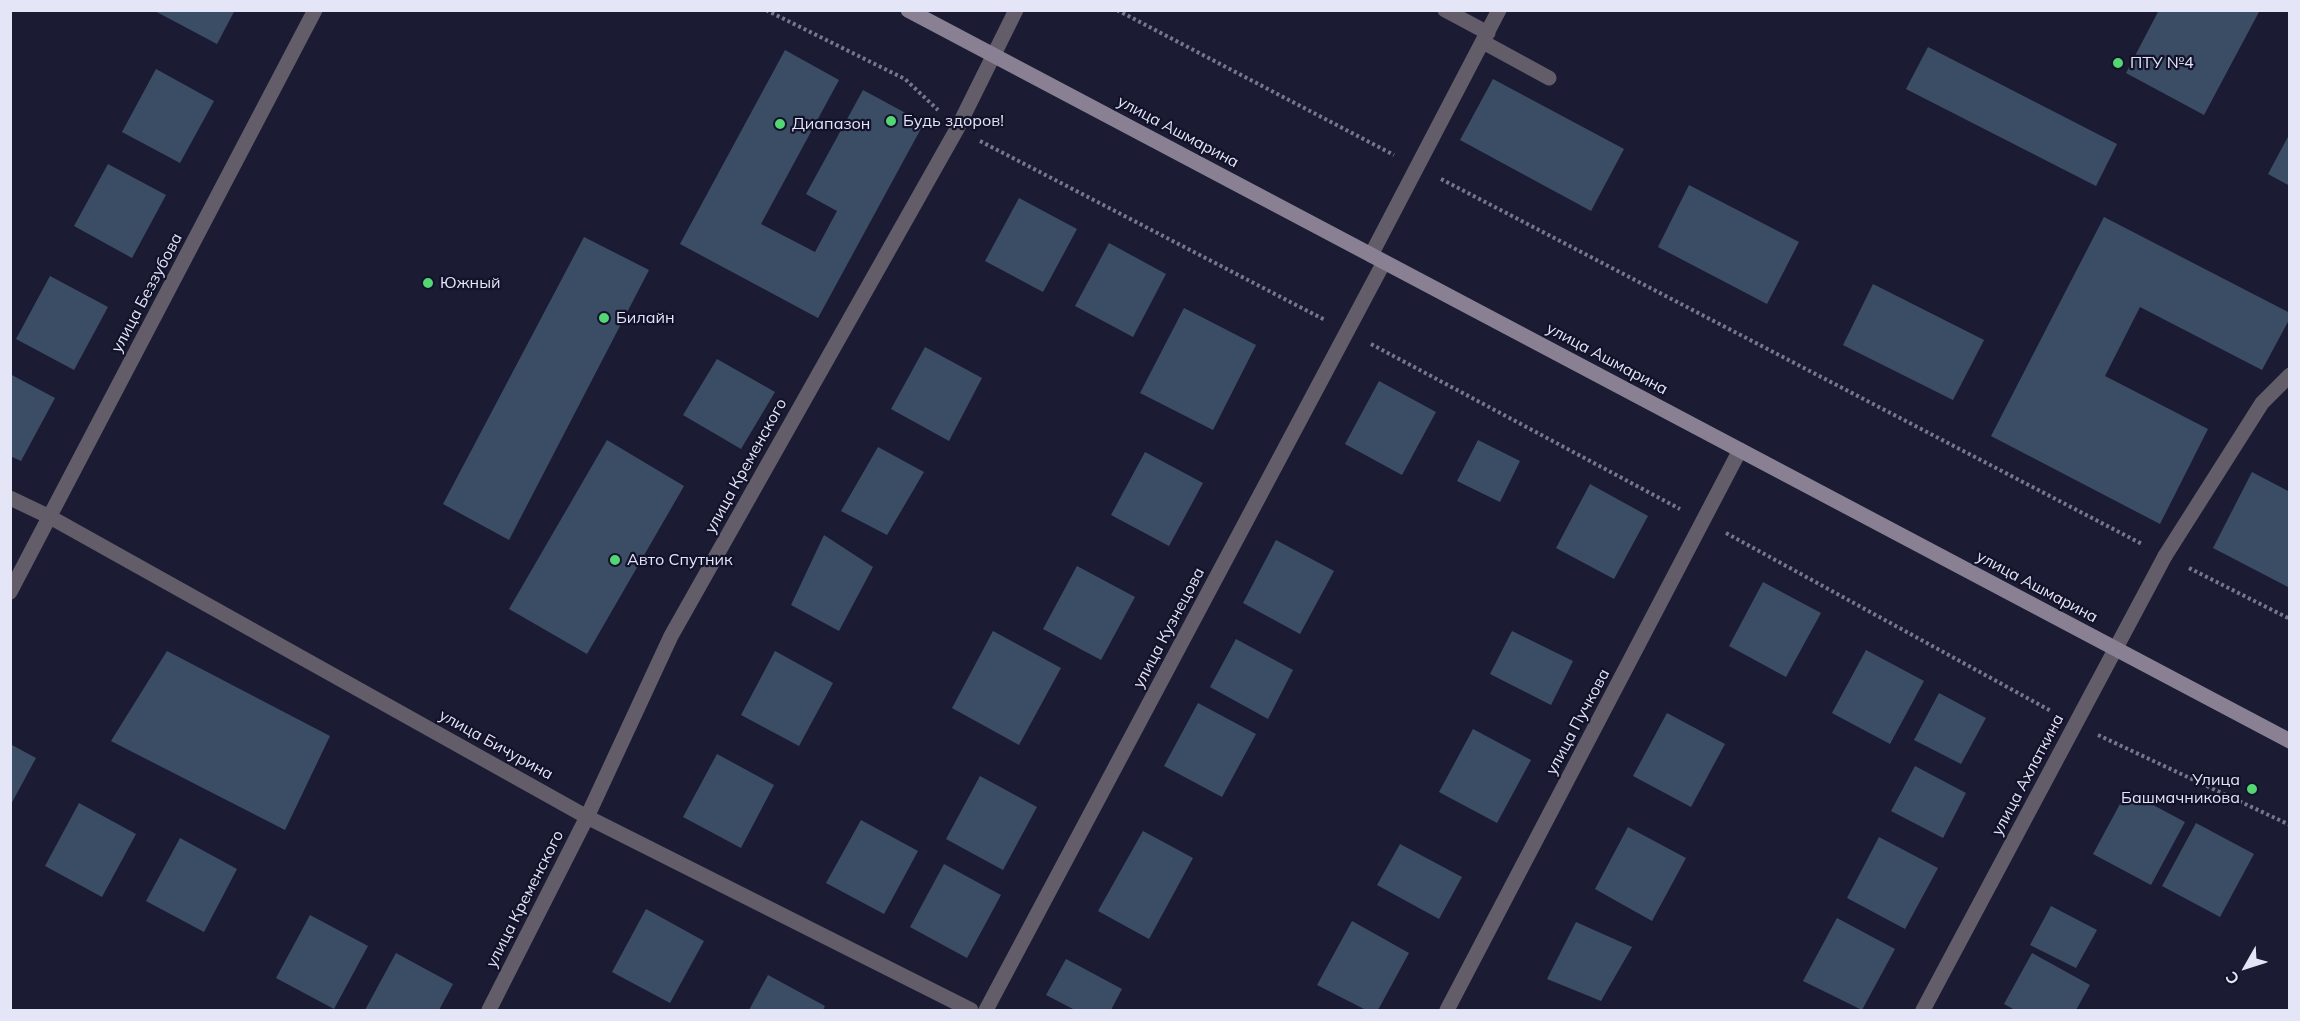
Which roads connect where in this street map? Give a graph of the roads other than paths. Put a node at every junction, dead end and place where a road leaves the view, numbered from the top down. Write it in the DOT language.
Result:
graph roads {
  1 [pos="315,10"];
  2 [pos="908,10"];
  3 [pos="1016,10"];
  4 [pos="1445,10"];
  5 [pos="1499,10"];
  6 [pos="1485,37"];
  7 [pos="992,55"];
  8 [pos="1549,78"];
  9 [pos="1378,258"];
  10 [pos="2289,375"];
  11 [pos="1740,450"];
  12 [pos="10,498"];
  13 [pos="50,518"];
  14 [pos="10,592"];
  15 [pos="2115,649"];
  16 [pos="2289,741"];
  17 [pos="587,817"];
  18 [pos="489,1011"];
  19 [pos="971,1011"];
  20 [pos="986,1011"];
  21 [pos="1447,1011"];
  22 [pos="1923,1011"];
  1 -- 13 [label="street, улица Беззубова"];
  2 -- 7 [label="main road, улица Ашмарина"];
  3 -- 7 [label="street, улица Кременского"];
  4 -- 6 [label="street"];
  5 -- 6 [label="street, улица Кузнецова"];
  6 -- 8 [label="street"];
  6 -- 9 [label="street, улица Кузнецова"];
  7 -- 9 [label="main road, улица Ашмарина"];
  7 -- 17 [label="street, улица Кременского"];
  9 -- 11 [label="main road, улица Ашмарина"];
  9 -- 20 [label="street, улица Кузнецова"];
  10 -- 15 [label="street, улица Ахлаткина"];
  11 -- 15 [label="main road, улица Ашмарина"];
  11 -- 21 [label="street, улица Пучкова"];
  12 -- 13 [label="street, улица Бичурина"];
  13 -- 14 [label="street, улица Беззубова"];
  13 -- 17 [label="street, улица Бичурина"];
  15 -- 16 [label="main road, улица Ашмарина"];
  15 -- 22 [label="street, улица Ахлаткина"];
  17 -- 18 [label="street, улица Кременского"];
  17 -- 19 [label="street, улица Бичурина"];
}
